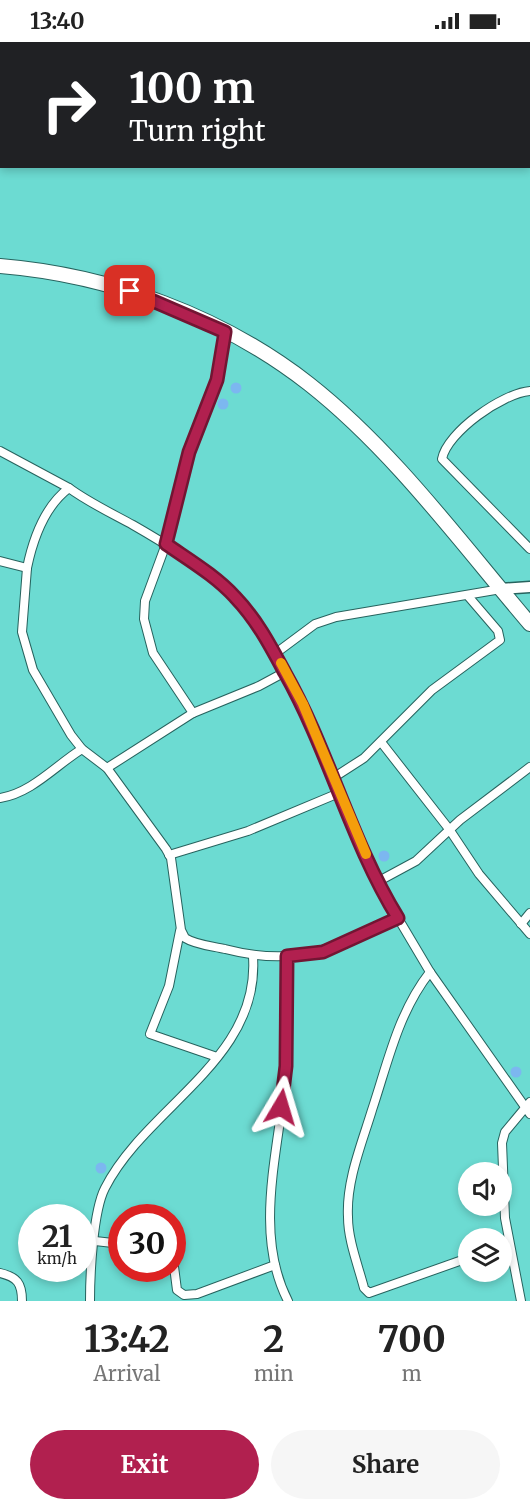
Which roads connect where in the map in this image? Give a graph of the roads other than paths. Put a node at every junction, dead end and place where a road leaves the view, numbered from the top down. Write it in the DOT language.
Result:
graph roads {
  1 [pos="0,266"];
  2 [pos="225,332"];
  3 [pos="530,391"];
  4 [pos="0,451"];
  5 [pos="69,488"];
  6 [pos="166,544"];
  7 [pos="530,549"];
  8 [pos="0,561"];
  9 [pos="27,568"];
  10 [pos="530,587"];
  11 [pos="501,589"];
  12 [pos="468,596"];
  13 [pos="530,624"];
  14 [pos="276,653"];
  15 [pos="285,672"];
  16 [pos="193,713"];
  17 [pos="381,742"];
  18 [pos="82,749"];
  19 [pos="530,767"];
  20 [pos="106,768"];
  21 [pos="333,778"];
  22 [pos="339,793"];
  23 [pos="0,798"];
  24 [pos="449,829"];
  25 [pos="169,855"];
  26 [pos="379,881"];
  27 [pos="530,913"];
  28 [pos="398,918"];
  29 [pos="521,924"];
  30 [pos="181,930"];
  31 [pos="530,934"];
  32 [pos="287,956"];
  33 [pos="253,957"];
  34 [pos="430,972"];
  35 [pos="217,1057"];
  36 [pos="528,1108"];
  37 [pos="505,1228"];
  38 [pos="96,1234"];
  39 [pos="458,1262"];
  40 [pos="275,1265"];
  41 [pos="512,1271"];
  42 [pos="0,1273"];
  43 [pos="92,1282"];
  44 [pos="176,1282"];
  45 [pos="369,1297"];
  46 [pos="22,1301"];
  47 [pos="90,1301"];
  48 [pos="288,1301"];
  49 [pos="521,1301"];
  1 -- 2 [label="highway"];
  2 -- 6 [label="street"];
  2 -- 11 [label="highway"];
  3 -- 7 [label="street"];
  4 -- 5 [label="street"];
  5 -- 6 [label="street"];
  5 -- 9 [label="street"];
  6 -- 14 [label="street"];
  6 -- 16 [label="street"];
  8 -- 9 [label="street"];
  9 -- 18 [label="street"];
  10 -- 11 [label="street"];
  11 -- 12 [label="street"];
  11 -- 13 [label="highway"];
  12 -- 14 [label="street"];
  12 -- 17 [label="street"];
  14 -- 15 [label="street"];
  15 -- 16 [label="street"];
  15 -- 21 [label="street"];
  16 -- 20 [label="street"];
  17 -- 21 [label="street"];
  17 -- 24 [label="street"];
  18 -- 20 [label="street"];
  18 -- 23 [label="street"];
  19 -- 24 [label="street"];
  20 -- 25 [label="street"];
  21 -- 22 [label="street"];
  22 -- 25 [label="street"];
  22 -- 26 [label="street"];
  24 -- 26 [label="street"];
  24 -- 29 [label="street"];
  25 -- 30 [label="street"];
  26 -- 28 [label="street"];
  27 -- 29 [label="street"];
  28 -- 32 [label="street"];
  28 -- 34 [label="street"];
  29 -- 31 [label="street"];
  30 -- 33 [label="street"];
  30 -- 35 [label="street"];
  32 -- 33 [label="street"];
  32 -- 40 [label="street"];
  33 -- 35 [label="street"];
  34 -- 36 [label="street"];
  34 -- 45 [label="street"];
  35 -- 38 [label="street"];
  36 -- 37 [label="street"];
  39 -- 45 [label="street"];
  40 -- 44 [label="street"];
  40 -- 48 [label="street"];
  41 -- 49 [label="street"];
  42 -- 46 [label="street"];
  43 -- 47 [label="street"];
}
